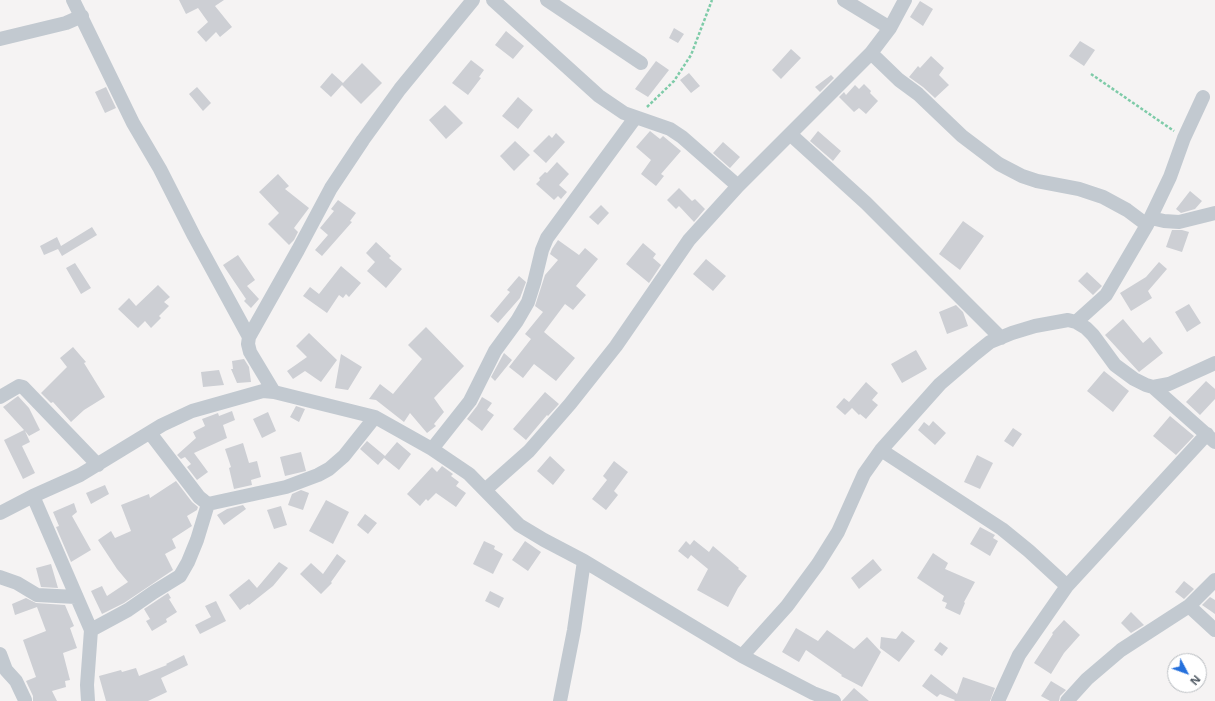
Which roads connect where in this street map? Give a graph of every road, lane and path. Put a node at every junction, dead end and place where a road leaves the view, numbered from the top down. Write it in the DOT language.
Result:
graph roads {
  1 [pos="73,0"];
  2 [pos="473,0"];
  3 [pos="493,0"];
  4 [pos="547,0"];
  5 [pos="712,0"];
  6 [pos="844,0"];
  7 [pos="905,0"];
  8 [pos="82,16"];
  9 [pos="890,28"];
  10 [pos="0,39"];
  11 [pos="871,53"];
  12 [pos="641,62"];
  13 [pos="1091,74"];
  14 [pos="1203,97"];
  15 [pos="635,118"];
  16 [pos="790,134"];
  17 [pos="1184,138"];
  18 [pos="738,186"];
  19 [pos="1215,213"];
  20 [pos="1149,222"];
  21 [pos="1076,322"];
  22 [pos="248,337"];
  23 [pos="1001,338"];
  24 [pos="1215,363"];
  25 [pos="1153,387"];
  26 [pos="274,392"];
  27 [pos="0,397"];
  28 [pos="375,418"];
  29 [pos="150,433"];
  30 [pos="1211,438"];
  31 [pos="432,449"];
  32 [pos="881,450"];
  33 [pos="98,465"];
  34 [pos="485,490"];
  35 [pos="33,496"];
  36 [pos="208,504"];
  37 [pos="0,514"];
  38 [pos="584,561"];
  39 [pos="0,577"];
  40 [pos="1215,580"];
  41 [pos="1067,586"];
  42 [pos="76,597"];
  43 [pos="1189,606"];
  44 [pos="91,630"];
  45 [pos="1215,630"];
  46 [pos="0,654"];
  47 [pos="742,656"];
  48 [pos="25,700"];
  49 [pos="88,701"];
  50 [pos="560,701"];
  51 [pos="834,701"];
  52 [pos="998,701"];
  53 [pos="1067,701"];
  1 -- 8 [label="street"];
  2 -- 22 [label="street"];
  3 -- 15 [label="street"];
  4 -- 12 [label="street"];
  5 -- 15 [label="path"];
  6 -- 9 [label="street"];
  7 -- 9 [label="street"];
  8 -- 10 [label="street"];
  8 -- 22 [label="street"];
  9 -- 11 [label="street"];
  11 -- 16 [label="street"];
  11 -- 20 [label="street"];
  13 -- 17 [label="path"];
  14 -- 17 [label="street"];
  15 -- 18 [label="street"];
  15 -- 31 [label="street"];
  16 -- 18 [label="street"];
  16 -- 23 [label="street"];
  17 -- 20 [label="street"];
  18 -- 34 [label="street"];
  19 -- 20 [label="street"];
  20 -- 21 [label="street"];
  21 -- 23 [label="street"];
  21 -- 25 [label="street"];
  22 -- 26 [label="street"];
  23 -- 32 [label="street"];
  24 -- 25 [label="street"];
  25 -- 30 [label="street"];
  26 -- 28 [label="street"];
  26 -- 29 [label="street"];
  27 -- 33 [label="street"];
  28 -- 31 [label="street"];
  28 -- 36 [label="street"];
  29 -- 33 [label="street"];
  29 -- 36 [label="street"];
  30 -- 41 [label="street"];
  31 -- 34 [label="street"];
  32 -- 41 [label="street"];
  32 -- 47 [label="street"];
  33 -- 35 [label="street"];
  34 -- 38 [label="street"];
  35 -- 37 [label="street"];
  35 -- 42 [label="street"];
  36 -- 44 [label="street"];
  38 -- 47 [label="street"];
  38 -- 50 [label="street"];
  39 -- 42 [label="street"];
  40 -- 43 [label="street"];
  41 -- 52 [label="street"];
  42 -- 44 [label="street"];
  43 -- 45 [label="street"];
  43 -- 53 [label="street"];
  44 -- 49 [label="street"];
  46 -- 48 [label="street"];
  47 -- 51 [label="street"];
}
